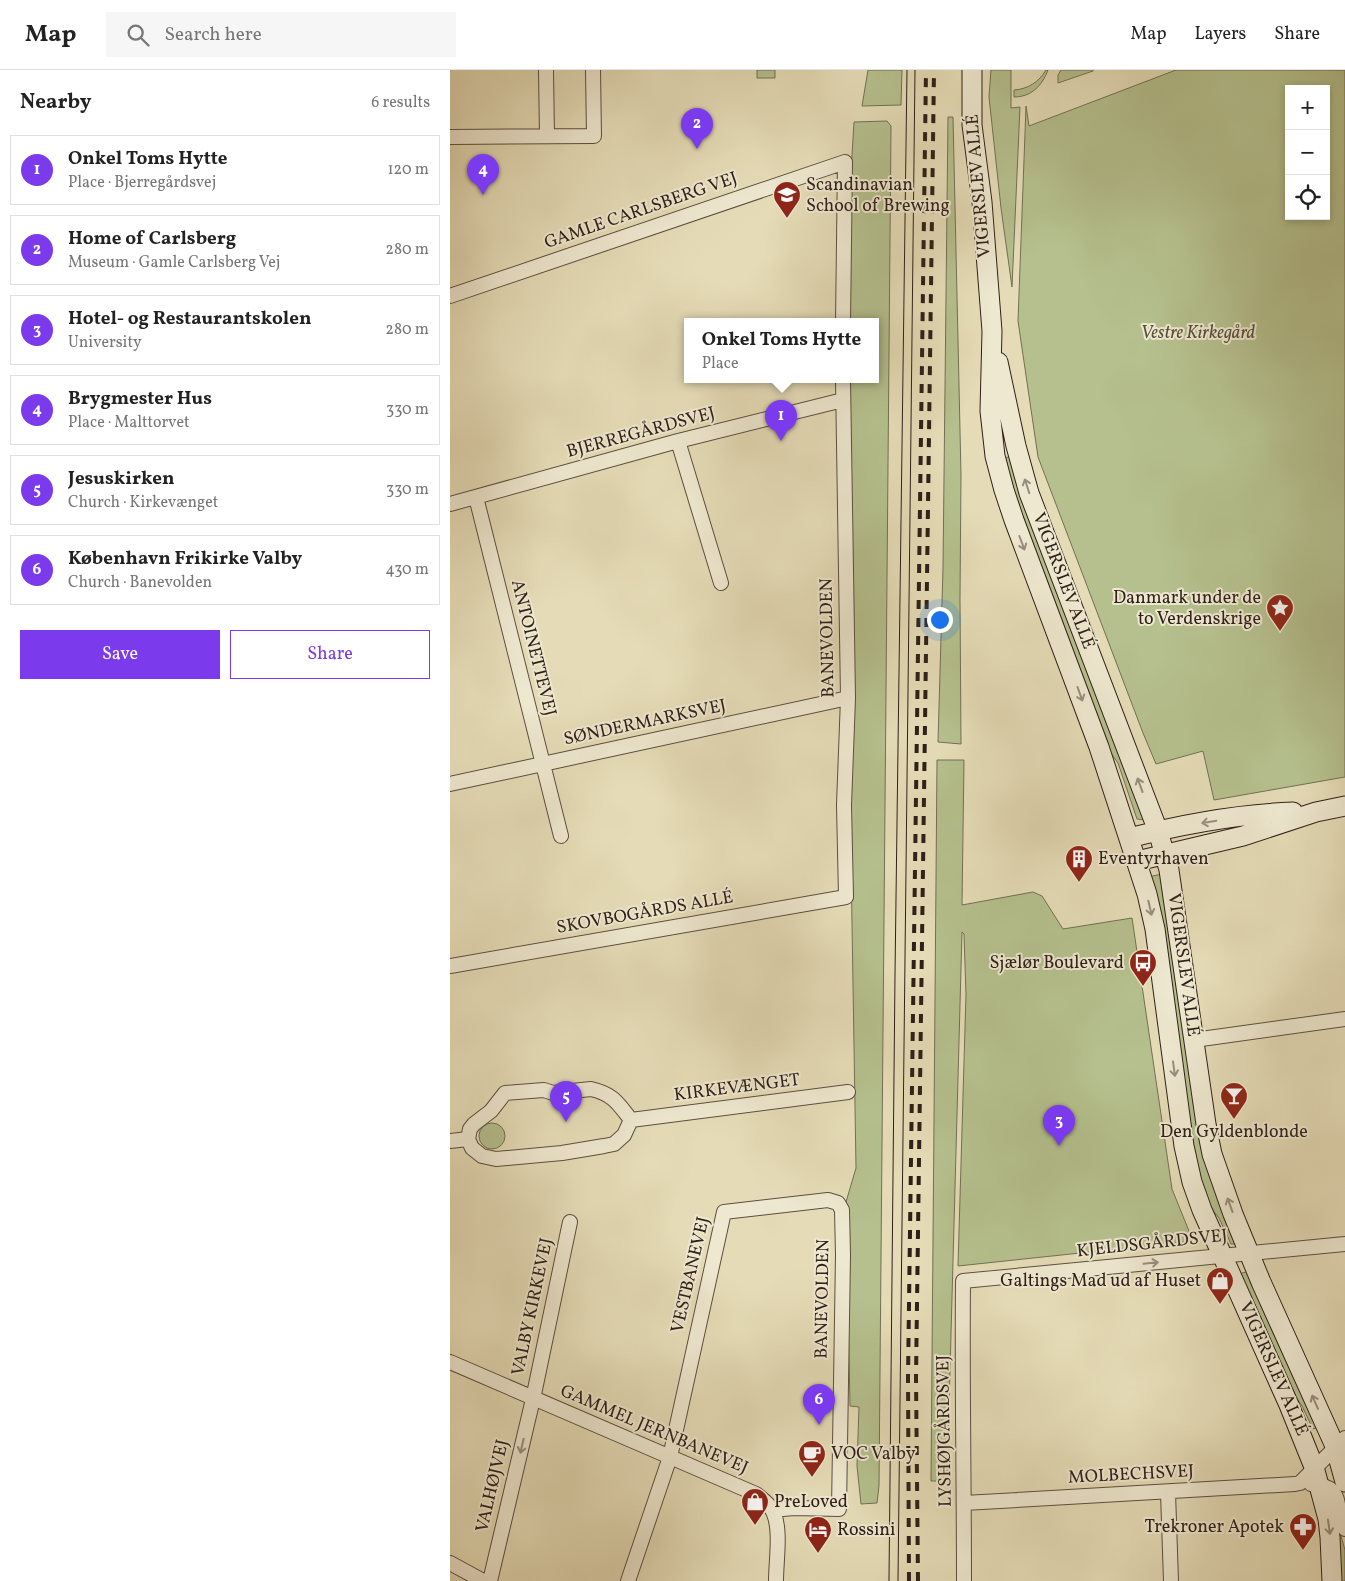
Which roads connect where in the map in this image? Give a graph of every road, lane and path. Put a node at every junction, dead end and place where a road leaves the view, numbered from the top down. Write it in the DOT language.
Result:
graph roads {
  1 [pos="546,70"];
  2 [pos="593,70"];
  3 [pos="972,70"];
  4 [pos="547,136"];
  5 [pos="450,137"];
  6 [pos="450,296"];
  7 [pos="844,318"];
  8 [pos="992,331"];
  9 [pos="843,383"];
  10 [pos="843,400"];
  11 [pos="678,442"];
  12 [pos="476,497"];
  13 [pos="450,504"];
  14 [pos="721,583"];
  15 [pos="848,698"];
  16 [pos="543,764"];
  17 [pos="450,784"];
  18 [pos="1345,806"];
  19 [pos="1316,812"];
  20 [pos="1158,831"];
  21 [pos="561,836"];
  22 [pos="1129,838"];
  23 [pos="1165,854"];
  24 [pos="1137,862"];
  25 [pos="846,897"];
  26 [pos="450,966"];
  27 [pos="1345,1019"];
  28 [pos="1194,1040"];
  29 [pos="848,1092"];
  30 [pos="631,1120"];
  31 [pos="468,1139"];
  32 [pos="450,1141"];
  33 [pos="838,1203"];
  34 [pos="570,1222"];
  35 [pos="1345,1244"];
  36 [pos="1249,1253"];
  37 [pos="1223,1256"];
  38 [pos="963,1281"];
  39 [pos="450,1362"];
  40 [pos="533,1399"];
  41 [pos="1340,1442"];
  42 [pos="670,1457"];
  43 [pos="1317,1476"];
  44 [pos="1345,1482"];
  45 [pos="1168,1492"];
  46 [pos="964,1503"];
  47 [pos="772,1510"];
  48 [pos="1345,1529"];
  49 [pos="450,1564"];
  50 [pos="483,1581"];
  51 [pos="490,1581"];
  52 [pos="628,1581"];
  53 [pos="776,1581"];
  54 [pos="964,1581"];
  55 [pos="1171,1581"];
  56 [pos="1332,1581"];
  1 -- 4 [label="street"];
  2 -- 4 [label="street"];
  3 -- 8 [label="street, VIGERSLEV ALLÉ"];
  4 -- 5 [label="street"];
  6 -- 7 [label="street, GAMLE CARLSBERG VEJ"];
  20 -- 8 [label="street, VIGERSLEV ALLÉ, one-way"];
  8 -- 22 [label="street, VIGERSLEV ALLÉ, one-way"];
  9 -- 10 [label="street, BANEVOLDEN"];
  10 -- 11 [label="street, BJERREGÅRDSVEJ"];
  10 -- 15 [label="street, BANEVOLDEN"];
  11 -- 12 [label="street, BJERREGÅRDSVEJ"];
  11 -- 14 [label="street"];
  12 -- 13 [label="street, BJERREGÅRDSVEJ"];
  12 -- 16 [label="street, ANTOINETTEVEJ"];
  15 -- 16 [label="street, SØNDERMARKSVEJ"];
  15 -- 25 [label="street, BANEVOLDEN"];
  16 -- 17 [label="street, SØNDERMARKSVEJ"];
  16 -- 21 [label="street, ANTOINETTEVEJ"];
  18 -- 19 [label="street"];
  19 -- 20 [label="street, one-way"];
  19 -- 23 [label="street"];
  20 -- 22 [label="street"];
  20 -- 23 [label="street, VIGERSLEV ALLÉ"];
  22 -- 24 [label="street, VIGERSLEV ALLÉ"];
  23 -- 24 [label="street"];
  23 -- 28 [label="street, VIGERSLEV ALLÉ"];
  24 -- 37 [label="street, VIGERSLEV ALLÉ, one-way"];
  25 -- 26 [label="street, SKOVBOGÅRDS ALLÉ"];
  27 -- 28 [label="street"];
  36 -- 28 [label="street, VIGERSLEV ALLÉ, one-way"];
  29 -- 30 [label="street, KIRKEVÆNGET"];
  30 -- 31 [label="street"];
  30 -- 31 [label="street"];
  31 -- 32 [label="street"];
  33 -- 42 [label="street, VESTBANEVEJ"];
  33 -- 47 [label="street, BANEVOLDEN"];
  34 -- 40 [label="street, VALBY KIRKEVEJ"];
  35 -- 36 [label="street, KJELDSGÅRDSVEJ"];
  36 -- 37 [label="street, KJELDSGÅRDSVEJ"];
  41 -- 36 [label="street, VIGERSLEV ALLÉ, one-way"];
  38 -- 37 [label="street, KJELDSGÅRDSVEJ, one-way"];
  37 -- 43 [label="street, VIGERSLEV ALLÉ"];
  38 -- 46 [label="street, LYSHØJGÅRDSVEJ"];
  39 -- 40 [label="street, GAMMEL JERNBANEVEJ"];
  40 -- 42 [label="street, GAMMEL JERNBANEVEJ"];
  40 -- 51 [label="street, VALHØJVEJ, one-way"];
  41 -- 43 [label="street, MOLBECHSVEJ"];
  41 -- 44 [label="street, VIGERSLEV ALLÉ"];
  42 -- 47 [label="street, GAMMEL JERNBANEVEJ"];
  42 -- 52 [label="street"];
  43 -- 45 [label="street, MOLBECHSVEJ"];
  43 -- 48 [label="street"];
  43 -- 56 [label="street, VIGERSLEV ALLÉ, one-way"];
  45 -- 46 [label="street, MOLBECHSVEJ"];
  45 -- 55 [label="street"];
  46 -- 54 [label="street, LYSHØJGÅRDSVEJ"];
  47 -- 53 [label="street"];
  49 -- 50 [label="street"];
}
